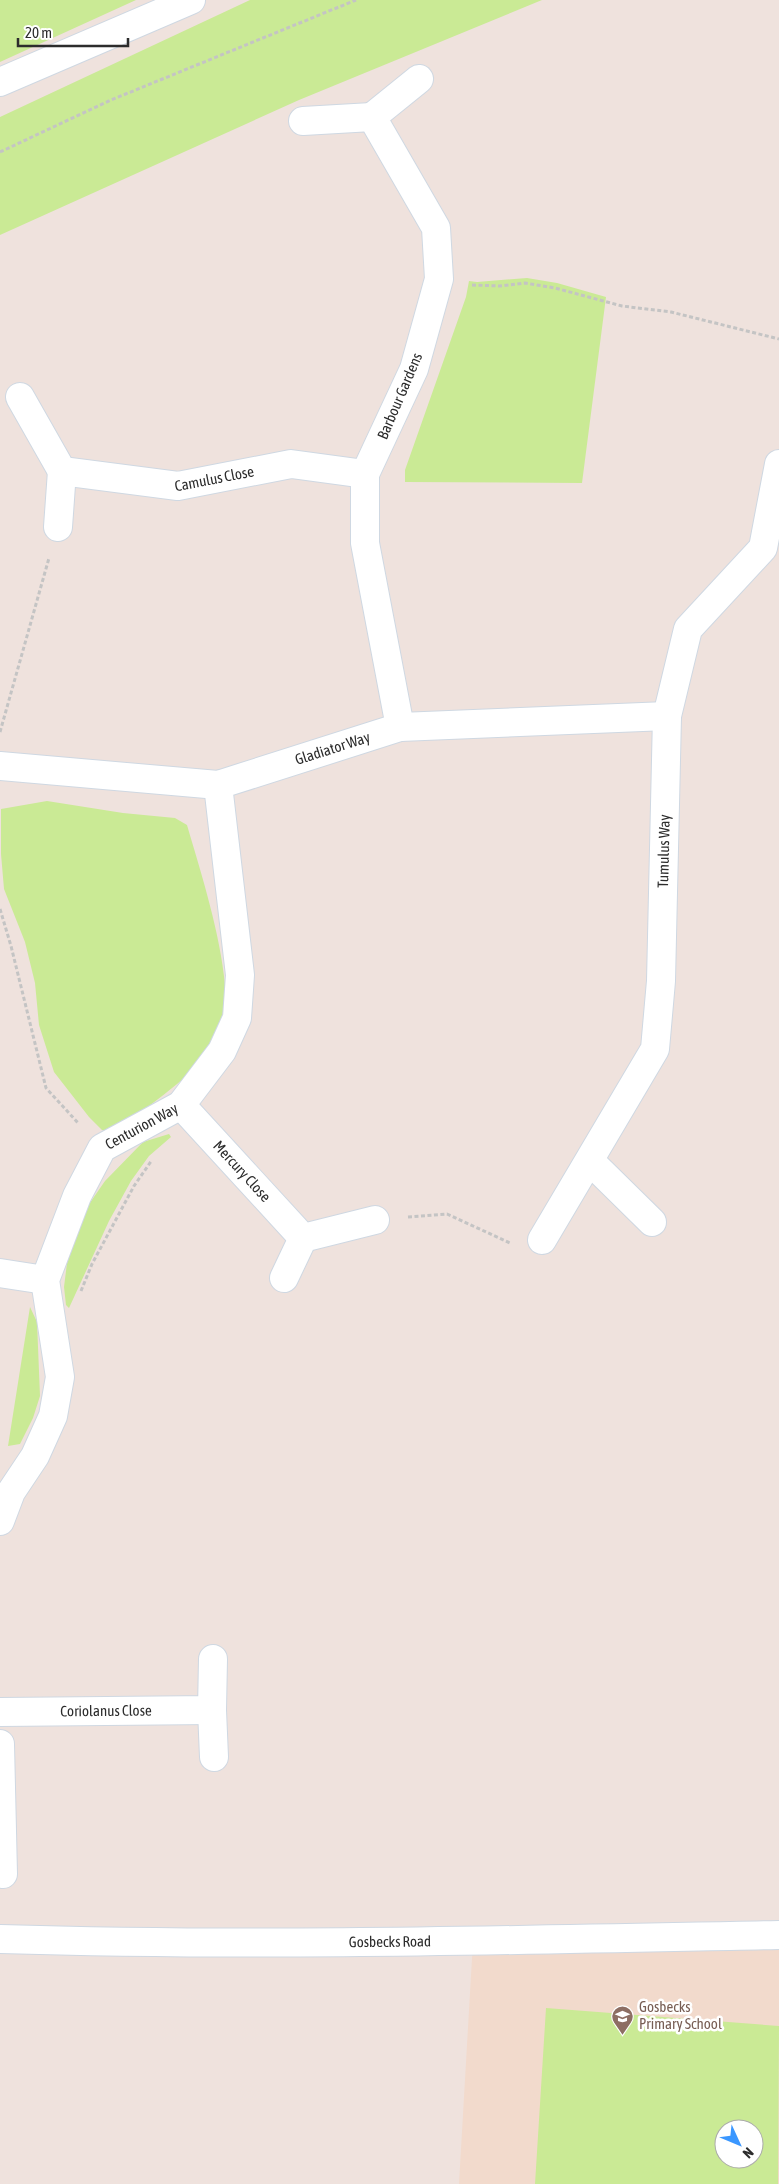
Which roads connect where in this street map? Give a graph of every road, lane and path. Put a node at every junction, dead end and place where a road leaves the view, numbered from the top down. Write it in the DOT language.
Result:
graph roads {
  1 [pos="191,0"];
  2 [pos="356,0"];
  3 [pos="419,79"];
  4 [pos="0,82"];
  5 [pos="372,117"];
  6 [pos="303,121"];
  7 [pos="0,152"];
  8 [pos="439,279"];
  9 [pos="779,339"];
  10 [pos="20,397"];
  11 [pos="779,464"];
  12 [pos="62,471"];
  13 [pos="365,474"];
  14 [pos="58,527"];
  15 [pos="667,716"];
  16 [pos="400,727"];
  17 [pos="0,733"];
  18 [pos="0,766"];
  19 [pos="218,785"];
  20 [pos="0,909"];
  21 [pos="180,1105"];
  22 [pos="102,1148"];
  23 [pos="155,1157"];
  24 [pos="590,1161"];
  25 [pos="376,1220"];
  26 [pos="652,1222"];
  27 [pos="303,1238"];
  28 [pos="542,1240"];
  29 [pos="0,1273"];
  30 [pos="284,1278"];
  31 [pos="45,1280"];
  32 [pos="81,1292"];
  33 [pos="0,1521"];
  34 [pos="213,1659"];
  35 [pos="212,1710"];
  36 [pos="0,1712"];
  37 [pos="0,1744"];
  38 [pos="214,1757"];
  39 [pos="4,1874"];
  40 [pos="779,1936"];
  41 [pos="0,1939"];
  1 -- 4 [label="street"];
  2 -- 7 [label="path"];
  3 -- 5 [label="street"];
  5 -- 6 [label="street"];
  5 -- 8 [label="street, Barbour Gardens"];
  8 -- 9 [label="path"];
  8 -- 13 [label="street, Barbour Gardens"];
  10 -- 12 [label="street"];
  11 -- 15 [label="street, Tumulus Way"];
  12 -- 13 [label="street, Camulus Close"];
  12 -- 14 [label="street"];
  13 -- 16 [label="street, Barbour Gardens"];
  14 -- 17 [label="path"];
  15 -- 16 [label="street, Gladiator Way"];
  15 -- 24 [label="street, Tumulus Way"];
  16 -- 19 [label="street, Gladiator Way"];
  18 -- 19 [label="street, Gladiator Way"];
  19 -- 21 [label="street, Centurion Way"];
  20 -- 22 [label="path"];
  21 -- 22 [label="street, Centurion Way"];
  21 -- 27 [label="street, Mercury Close"];
  22 -- 31 [label="street, Centurion Way"];
  23 -- 32 [label="path"];
  24 -- 26 [label="street"];
  24 -- 28 [label="street, Tumulus Way"];
  25 -- 27 [label="street"];
  25 -- 28 [label="path"];
  27 -- 30 [label="street"];
  29 -- 31 [label="street"];
  31 -- 33 [label="street, Centurion Way"];
  34 -- 35 [label="street"];
  35 -- 36 [label="street, Coriolanus Close"];
  35 -- 38 [label="street"];
  37 -- 39 [label="street"];
  40 -- 41 [label="street, Gosbecks Road"];
}
